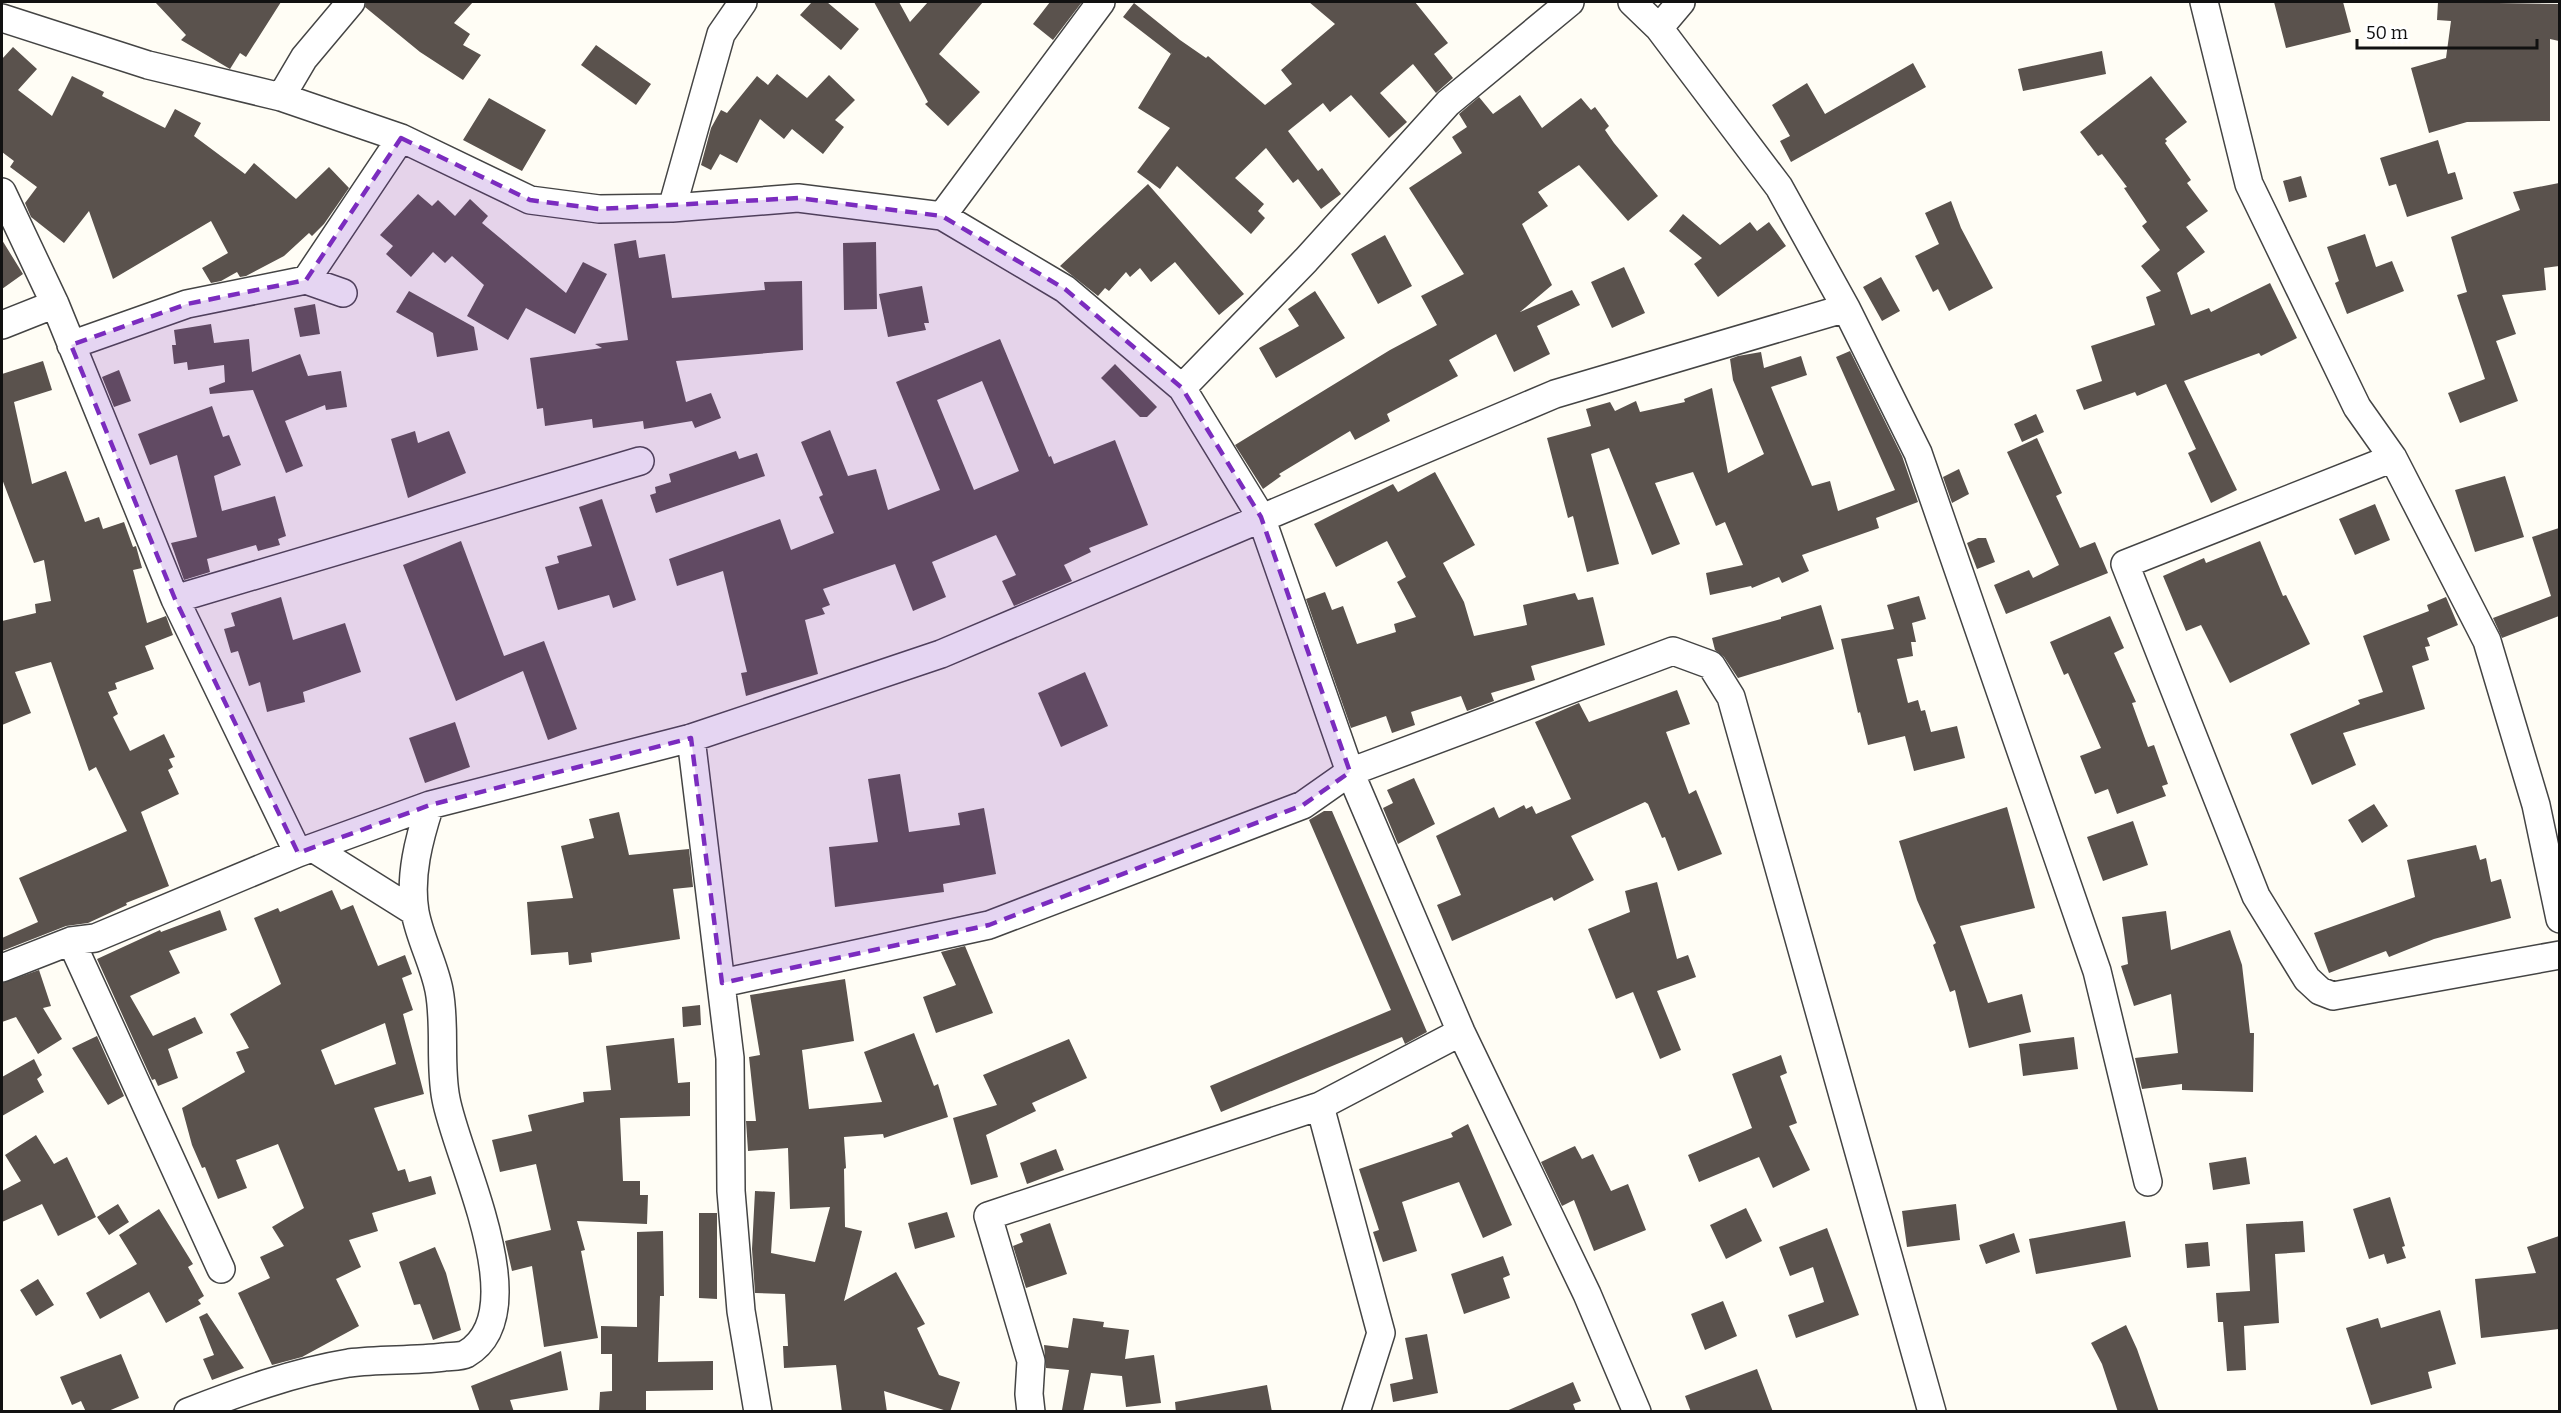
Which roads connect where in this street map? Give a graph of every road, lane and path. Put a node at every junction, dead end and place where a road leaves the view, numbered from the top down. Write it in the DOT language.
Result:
graph roads {
  1 [pos="351,2"];
  2 [pos="743,2"];
  3 [pos="1101,2"];
  4 [pos="1570,2"];
  5 [pos="1632,2"];
  6 [pos="1681,2"];
  7 [pos="2204,2"];
  8 [pos="2,18"];
  9 [pos="1659,28"];
  10 [pos="280,97"];
  11 [pos="401,138"];
  12 [pos="2,192"];
  13 [pos="672,208"];
  14 [pos="942,216"];
  15 [pos="306,280"];
  16 [pos="343,292"];
  17 [pos="55,304"];
  18 [pos="1846,308"];
  19 [pos="2,325"];
  20 [pos="71,345"];
  21 [pos="1182,388"];
  22 [pos="2393,458"];
  23 [pos="640,461"];
  24 [pos="1261,517"];
  25 [pos="175,599"];
  26 [pos="691,738"];
  27 [pos="1350,772"];
  28 [pos="430,805"];
  29 [pos="306,851"];
  30 [pos="415,912"];
  31 [pos="2559,919"];
  32 [pos="71,941"];
  33 [pos="2559,955"];
  34 [pos="2,968"];
  35 [pos="722,983"];
  36 [pos="1461,1032"];
  37 [pos="1320,1106"];
  38 [pos="2148,1182"];
  39 [pos="221,1269"];
  40 [pos="188,1412"];
  41 [pos="758,1412"];
  42 [pos="1031,1412"];
  43 [pos="1356,1412"];
  44 [pos="1637,1412"];
  45 [pos="1932,1412"];
  1 -- 10 [label="street"];
  2 -- 13 [label="street"];
  3 -- 14 [label="street"];
  4 -- 21 [label="street"];
  5 -- 9 [label="street"];
  6 -- 9 [label="street"];
  7 -- 22 [label="street"];
  8 -- 10 [label="street"];
  9 -- 18 [label="street"];
  10 -- 11 [label="street"];
  11 -- 13 [label="street"];
  11 -- 15 [label="street"];
  12 -- 17 [label="street"];
  13 -- 14 [label="street"];
  14 -- 21 [label="street"];
  15 -- 16 [label="street"];
  15 -- 20 [label="street"];
  17 -- 19 [label="street"];
  17 -- 20 [label="street"];
  18 -- 24 [label="street"];
  18 -- 38 [label="street"];
  20 -- 25 [label="street"];
  21 -- 24 [label="street"];
  22 -- 31 [label="street"];
  22 -- 33 [label="street"];
  23 -- 25 [label="street"];
  24 -- 26 [label="street"];
  24 -- 27 [label="street"];
  25 -- 29 [label="street"];
  26 -- 28 [label="street"];
  26 -- 35 [label="street"];
  27 -- 35 [label="street"];
  27 -- 36 [label="street"];
  27 -- 45 [label="street"];
  28 -- 29 [label="street"];
  28 -- 30 [label="street"];
  29 -- 30 [label="street"];
  29 -- 32 [label="street"];
  30 -- 40 [label="street"];
  32 -- 34 [label="street"];
  32 -- 39 [label="street"];
  35 -- 41 [label="street"];
  36 -- 37 [label="street"];
  36 -- 44 [label="street"];
  37 -- 42 [label="street"];
  37 -- 43 [label="street"];
}
